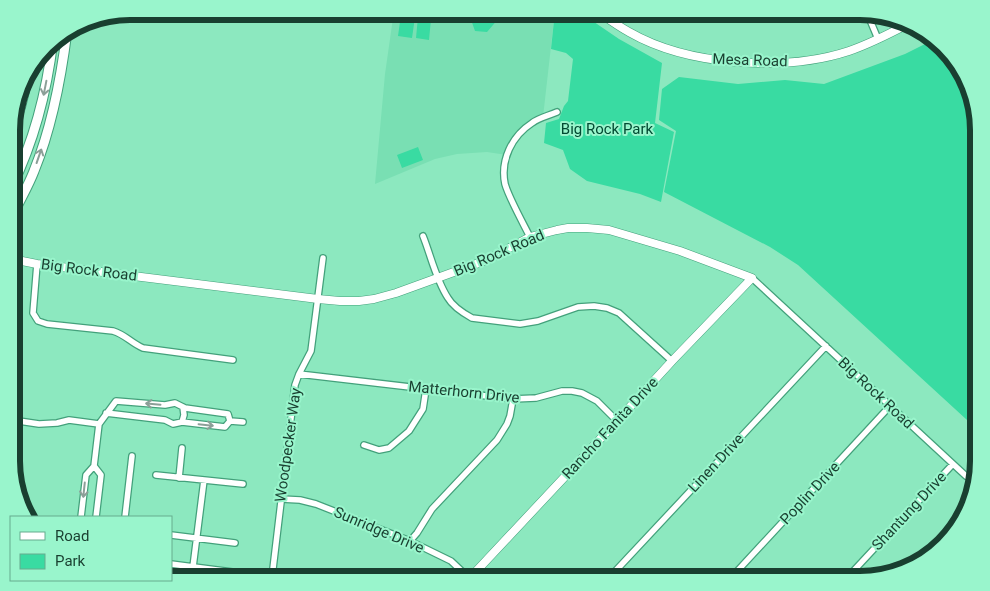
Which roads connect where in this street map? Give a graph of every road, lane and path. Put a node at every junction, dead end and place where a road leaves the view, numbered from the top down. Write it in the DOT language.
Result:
graph roads {
  1 [pos="615,20"];
  2 [pos="870,21"];
  3 [pos="901,28"];
  4 [pos="878,39"];
  5 [pos="66,41"];
  6 [pos="51,54"];
  7 [pos="557,112"];
  8 [pos="20,170"];
  9 [pos="20,200"];
  10 [pos="423,236"];
  11 [pos="530,237"];
  12 [pos="323,258"];
  13 [pos="20,261"];
  14 [pos="37,264"];
  15 [pos="439,278"];
  16 [pos="752,278"];
  17 [pos="318,299"];
  18 [pos="826,346"];
  19 [pos="232,360"];
  20 [pos="672,361"];
  21 [pos="300,374"];
  22 [pos="426,389"];
  23 [pos="512,399"];
  24 [pos="890,406"];
  25 [pos="183,407"];
  26 [pos="108,411"];
  27 [pos="20,421"];
  28 [pos="230,421"];
  29 [pos="617,421"];
  30 [pos="182,422"];
  31 [pos="243,422"];
  32 [pos="99,424"];
  33 [pos="364,445"];
  34 [pos="182,448"];
  35 [pos="132,456"];
  36 [pos="953,464"];
  37 [pos="94,466"];
  38 [pos="156,475"];
  39 [pos="966,476"];
  40 [pos="179,478"];
  41 [pos="204,480"];
  42 [pos="243,484"];
  43 [pos="281,499"];
  44 [pos="81,516"];
  45 [pos="96,516"];
  46 [pos="125,516"];
  47 [pos="172,535"];
  48 [pos="197,538"];
  49 [pos="410,541"];
  50 [pos="235,543"];
  51 [pos="172,564"];
  52 [pos="193,567"];
  53 [pos="225,571"];
  54 [pos="273,571"];
  55 [pos="461,571"];
  56 [pos="476,571"];
  57 [pos="615,571"];
  58 [pos="737,571"];
  59 [pos="853,571"];
  1 -- 4 [label="street, Mesa Road"];
  2 -- 4 [label="street"];
  3 -- 4 [label="street, Mesa Road"];
  9 -- 5 [label="main road, one-way"];
  6 -- 8 [label="main road, one-way"];
  7 -- 11 [label="street"];
  10 -- 15 [label="street"];
  11 -- 15 [label="street, Big Rock Road"];
  11 -- 16 [label="street, Big Rock Road"];
  12 -- 17 [label="street, Woodpecker Way"];
  13 -- 14 [label="street, Big Rock Road"];
  14 -- 17 [label="street, Big Rock Road"];
  14 -- 19 [label="street"];
  15 -- 17 [label="street, Big Rock Road"];
  15 -- 20 [label="street"];
  16 -- 18 [label="street, Big Rock Road"];
  16 -- 20 [label="street, Rancho Fanita Drive"];
  17 -- 21 [label="street, Woodpecker Way"];
  18 -- 24 [label="street, Big Rock Road"];
  18 -- 57 [label="street, Linen Drive"];
  20 -- 29 [label="street, Rancho Fanita Drive"];
  21 -- 22 [label="street, Matterhorn Drive"];
  21 -- 43 [label="street, Woodpecker Way"];
  22 -- 23 [label="street, Matterhorn Drive"];
  22 -- 33 [label="street"];
  23 -- 29 [label="street, Matterhorn Drive"];
  23 -- 49 [label="street"];
  24 -- 36 [label="street, Big Rock Road"];
  24 -- 58 [label="street, Poplin Drive"];
  25 -- 26 [label="street, one-way"];
  25 -- 28 [label="street"];
  25 -- 30 [label="street"];
  26 -- 30 [label="street"];
  26 -- 32 [label="street"];
  27 -- 32 [label="street"];
  30 -- 28 [label="street, one-way"];
  28 -- 31 [label="street"];
  29 -- 56 [label="street, Rancho Fanita Drive"];
  32 -- 37 [label="street"];
  34 -- 40 [label="street"];
  35 -- 46 [label="street"];
  36 -- 39 [label="street, Big Rock Road"];
  36 -- 59 [label="street, Shantung Drive"];
  37 -- 44 [label="street, one-way"];
  37 -- 45 [label="street"];
  38 -- 40 [label="street"];
  40 -- 41 [label="street"];
  41 -- 42 [label="street"];
  41 -- 48 [label="street"];
  43 -- 49 [label="street, Sunridge Drive"];
  43 -- 54 [label="street, Woodpecker Way"];
  47 -- 48 [label="street"];
  48 -- 50 [label="street"];
  48 -- 52 [label="street"];
  49 -- 55 [label="street, Sunridge Drive"];
  51 -- 52 [label="street"];
  52 -- 53 [label="street, Woodpecker Way"];
}
